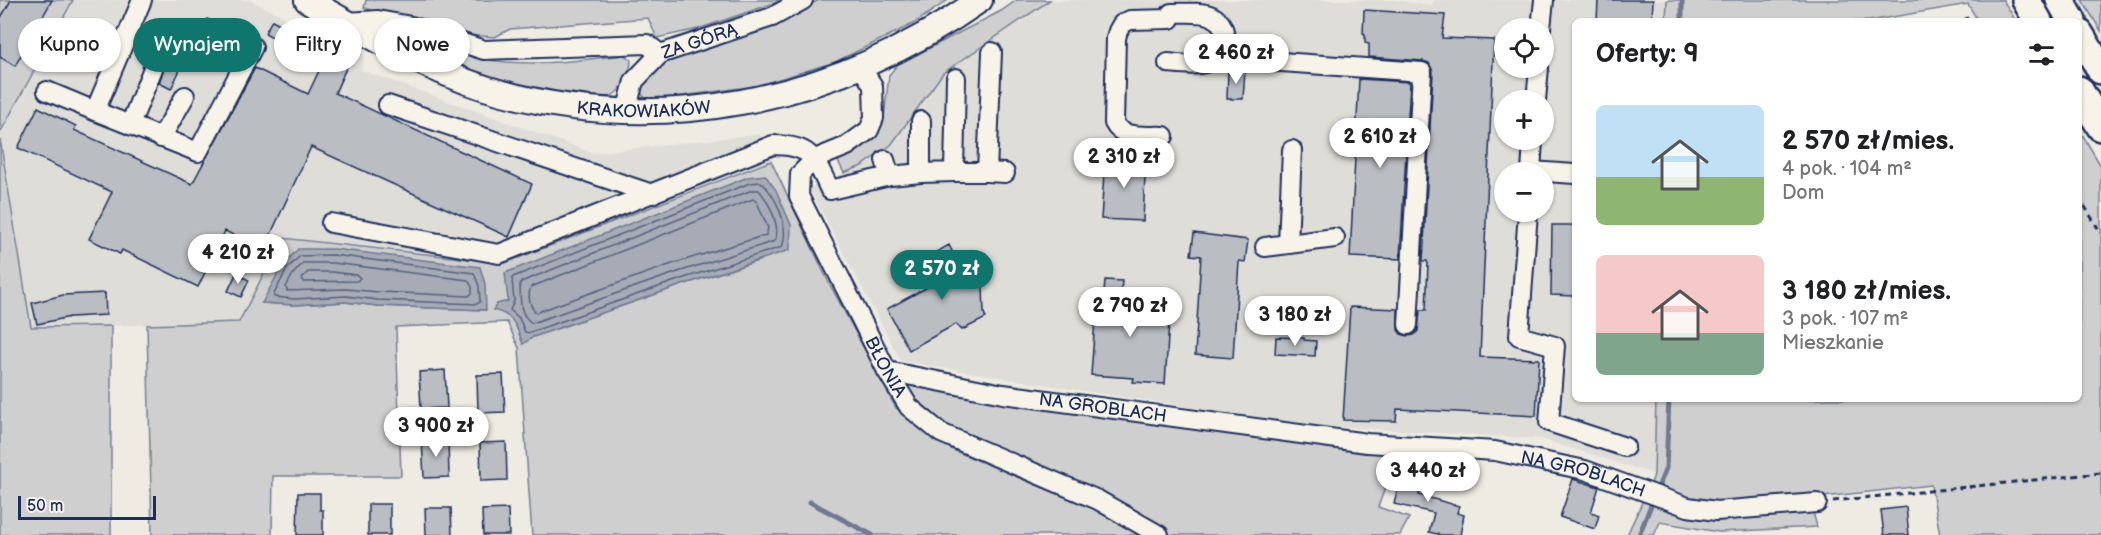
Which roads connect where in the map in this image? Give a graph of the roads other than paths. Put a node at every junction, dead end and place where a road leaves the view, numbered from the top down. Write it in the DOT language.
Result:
graph roads {
  1 [pos="142,0"];
  2 [pos="307,0"];
  3 [pos="803,0"];
  4 [pos="980,0"];
  5 [pos="1544,0"];
  6 [pos="2026,0"];
  7 [pos="2060,0"];
  8 [pos="340,18"];
  9 [pos="1542,18"];
  10 [pos="2036,18"];
  11 [pos="2070,18"];
  12 [pos="362,21"];
  13 [pos="362,30"];
  14 [pos="2082,38"];
  15 [pos="992,52"];
  16 [pos="660,54"];
  17 [pos="1267,61"];
  18 [pos="1168,63"];
  19 [pos="861,67"];
  20 [pos="2101,70"];
  21 [pos="152,72"];
  22 [pos="240,72"];
  23 [pos="956,78"];
  24 [pos="47,91"];
  25 [pos="2082,95"];
  26 [pos="185,96"];
  27 [pos="388,105"];
  28 [pos="95,111"];
  29 [pos="626,112"];
  30 [pos="921,121"];
  31 [pos="130,125"];
  32 [pos="2101,127"];
  33 [pos="1164,136"];
  34 [pos="161,138"];
  35 [pos="1292,150"];
  36 [pos="815,159"];
  37 [pos="954,172"];
  38 [pos="921,173"];
  39 [pos="1554,173"];
  40 [pos="1572,174"];
  41 [pos="652,194"];
  42 [pos="1527,222"];
  43 [pos="331,223"];
  44 [pos="1335,238"];
  45 [pos="1288,244"];
  46 [pos="1265,247"];
  47 [pos="1408,326"];
  48 [pos="886,371"];
  49 [pos="1625,447"];
  50 [pos="1817,502"];
  51 [pos="1160,535"];
  1 -- 28 [label="street"];
  2 -- 8 [label="main road, KRAKOWIAKÓW"];
  3 -- 16 [label="street, ZA GÓRĄ"];
  4 -- 19 [label="main road, KRAKOWIAKÓW"];
  5 -- 9 [label="street"];
  6 -- 10 [label="highway"];
  7 -- 11 [label="highway"];
  12 -- 16 [label="street"];
  13 -- 29 [label="main road, KRAKOWIAKÓW"];
  14 -- 20 [label="highway"];
  15 -- 37 [label="street"];
  16 -- 29 [label="street, ZA GÓRĄ"];
  17 -- 47 [label="street"];
  18 -- 33 [label="street"];
  19 -- 29 [label="main road, KRAKOWIAKÓW"];
  19 -- 36 [label="street"];
  21 -- 31 [label="street"];
  22 -- 34 [label="street"];
  23 -- 37 [label="street"];
  24 -- 28 [label="street"];
  25 -- 32 [label="highway"];
  26 -- 34 [label="street"];
  27 -- 41 [label="street"];
  28 -- 31 [label="street"];
  30 -- 38 [label="street"];
  31 -- 34 [label="street"];
  35 -- 45 [label="street"];
  36 -- 38 [label="street"];
  36 -- 41 [label="street"];
  36 -- 48 [label="street, BŁONIA"];
  37 -- 38 [label="street"];
  39 -- 40 [label="street"];
  41 -- 43 [label="street"];
  42 -- 49 [label="street"];
  44 -- 45 [label="street"];
  45 -- 46 [label="street"];
  48 -- 50 [label="street, NA GROBLACH"];
  48 -- 51 [label="street, BŁONIA"];
}
